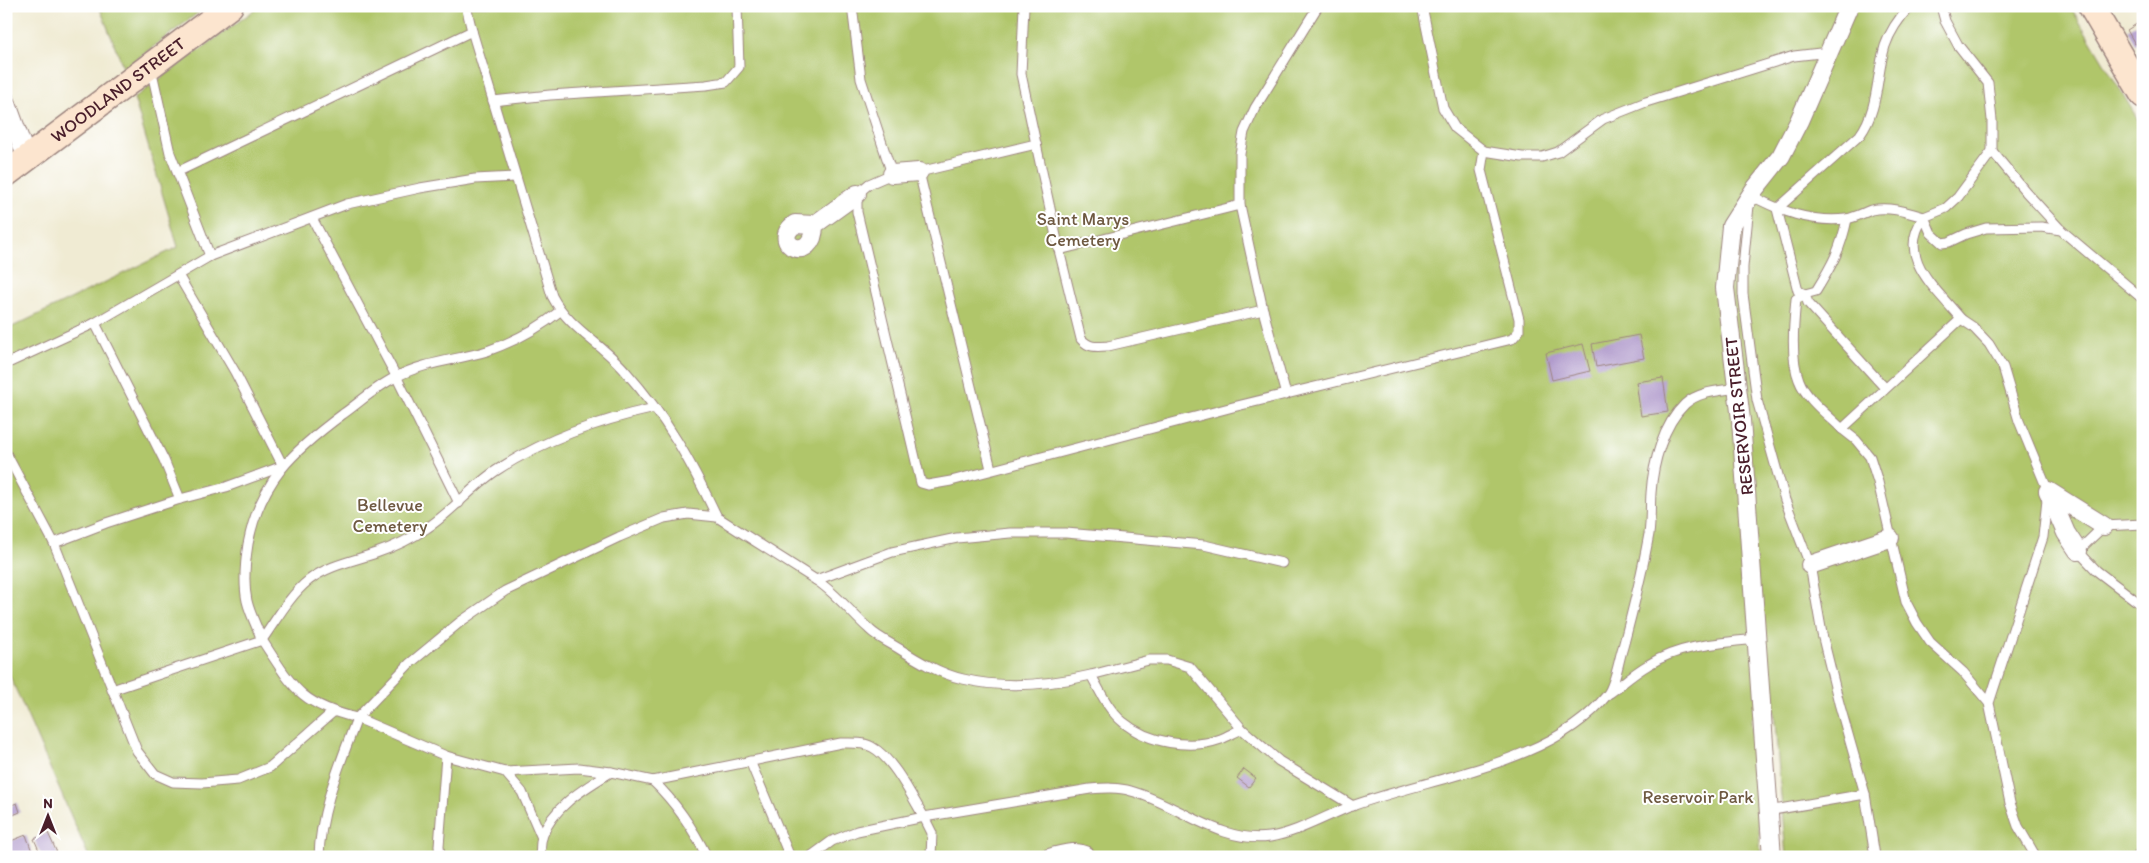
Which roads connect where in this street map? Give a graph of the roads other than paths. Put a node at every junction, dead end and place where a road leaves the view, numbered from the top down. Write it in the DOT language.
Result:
graph roads {
  1 [pos="230,6"];
  2 [pos="466,6"];
  3 [pos="737,6"];
  4 [pos="852,6"];
  5 [pos="1024,6"];
  6 [pos="1318,6"];
  7 [pos="1422,6"];
  8 [pos="1849,6"];
  9 [pos="1910,6"];
  10 [pos="1942,6"];
  11 [pos="2091,6"];
  12 [pos="472,31"];
  13 [pos="1829,52"];
  14 [pos="151,66"];
  15 [pos="2143,95"];
  16 [pos="6,101"];
  17 [pos="493,102"];
  18 [pos="1036,144"];
  19 [pos="1484,151"];
  20 [pos="1992,151"];
  21 [pos="27,159"];
  22 [pos="177,172"];
  23 [pos="919,172"];
  24 [pos="6,174"];
  25 [pos="892,174"];
  26 [pos="515,177"];
  27 [pos="856,194"];
  28 [pos="1750,196"];
  29 [pos="1240,205"];
  30 [pos="1777,209"];
  31 [pos="1924,217"];
  32 [pos="312,218"];
  33 [pos="1847,218"];
  34 [pos="814,225"];
  35 [pos="2061,230"];
  36 [pos="1059,250"];
  37 [pos="210,256"];
  38 [pos="178,275"];
  39 [pos="1805,294"];
  40 [pos="2143,299"];
  41 [pos="1263,310"];
  42 [pos="560,311"];
  43 [pos="1960,319"];
  44 [pos="94,322"];
  45 [pos="6,364"];
  46 [pos="396,376"];
  47 [pos="1738,388"];
  48 [pos="1885,388"];
  49 [pos="1286,396"];
  50 [pos="655,408"];
  51 [pos="1842,429"];
  52 [pos="6,454"];
  53 [pos="283,466"];
  54 [pos="991,469"];
  55 [pos="2048,490"];
  56 [pos="180,499"];
  57 [pos="459,503"];
  58 [pos="717,516"];
  59 [pos="2143,524"];
  60 [pos="2104,526"];
  61 [pos="1890,538"];
  62 [pos="54,543"];
  63 [pos="2078,551"];
  64 [pos="1282,563"];
  65 [pos="1810,565"];
  66 [pos="816,580"];
  67 [pos="2143,606"];
  68 [pos="1756,639"];
  69 [pos="262,640"];
  70 [pos="1091,675"];
  71 [pos="112,690"];
  72 [pos="1610,693"];
  73 [pos="1989,703"];
  74 [pos="333,712"];
  75 [pos="357,718"];
  76 [pos="1242,729"];
  77 [pos="446,756"];
  78 [pos="750,761"];
  79 [pos="505,772"];
  80 [pos="611,772"];
  81 [pos="653,781"];
  82 [pos="1866,794"];
  83 [pos="1353,806"];
  84 [pos="1768,811"];
  85 [pos="924,816"];
  86 [pos="542,838"];
  87 [pos="2143,850"];
  88 [pos="1875,856"];
  89 [pos="319,857"];
  90 [pos="440,857"];
  91 [pos="540,857"];
  92 [pos="707,857"];
  93 [pos="790,857"];
  94 [pos="810,857"];
  95 [pos="931,857"];
  96 [pos="1037,857"];
  97 [pos="1093,857"];
  98 [pos="1772,857"];
  99 [pos="2036,857"];
  100 [pos="2136,857"];
  1 -- 14 [label="main road, WOODLAND STREET"];
  2 -- 12 [label="lane"];
  3 -- 17 [label="lane"];
  4 -- 25 [label="lane"];
  5 -- 18 [label="lane"];
  6 -- 29 [label="lane"];
  7 -- 19 [label="lane"];
  8 -- 13 [label="street, RESERVOIR STREET"];
  9 -- 30 [label="lane"];
  10 -- 20 [label="lane"];
  11 -- 15 [label="main road"];
  12 -- 17 [label="lane"];
  12 -- 22 [label="lane"];
  13 -- 19 [label="lane"];
  13 -- 28 [label="street, RESERVOIR STREET"];
  14 -- 21 [label="main road, WOODLAND STREET"];
  14 -- 22 [label="lane"];
  16 -- 21 [label="street"];
  17 -- 26 [label="lane"];
  18 -- 23 [label="lane"];
  18 -- 36 [label="lane"];
  19 -- 49 [label="lane"];
  20 -- 31 [label="lane"];
  20 -- 35 [label="lane"];
  21 -- 24 [label="main road, WOODLAND STREET"];
  22 -- 37 [label="lane"];
  23 -- 25 [label="street"];
  23 -- 54 [label="lane"];
  25 -- 27 [label="lane"];
  26 -- 32 [label="lane"];
  26 -- 42 [label="lane"];
  27 -- 34 [label="street"];
  27 -- 54 [label="lane"];
  28 -- 30 [label="lane"];
  28 -- 47 [label="street, RESERVOIR STREET"];
  28 -- 65 [label="lane"];
  29 -- 36 [label="lane"];
  29 -- 41 [label="lane"];
  30 -- 33 [label="lane"];
  30 -- 39 [label="lane"];
  31 -- 33 [label="lane"];
  31 -- 35 [label="lane"];
  31 -- 43 [label="lane"];
  32 -- 37 [label="lane"];
  32 -- 46 [label="lane"];
  33 -- 39 [label="lane"];
  35 -- 40 [label="lane"];
  36 -- 41 [label="lane"];
  37 -- 38 [label="lane"];
  38 -- 44 [label="lane"];
  38 -- 53 [label="lane"];
  39 -- 48 [label="lane"];
  39 -- 51 [label="lane"];
  41 -- 49 [label="lane"];
  42 -- 46 [label="lane"];
  42 -- 50 [label="lane"];
  43 -- 48 [label="lane"];
  43 -- 55 [label="lane"];
  44 -- 45 [label="lane"];
  44 -- 56 [label="lane"];
  46 -- 53 [label="lane"];
  46 -- 57 [label="lane"];
  47 -- 68 [label="street, RESERVOIR STREET"];
  47 -- 72 [label="lane"];
  48 -- 51 [label="lane"];
  49 -- 54 [label="lane"];
  50 -- 57 [label="lane"];
  50 -- 58 [label="lane"];
  51 -- 61 [label="lane"];
  52 -- 62 [label="lane"];
  53 -- 56 [label="lane"];
  53 -- 69 [label="lane"];
  55 -- 60 [label="street"];
  55 -- 63 [label="street"];
  55 -- 73 [label="lane"];
  56 -- 62 [label="lane"];
  57 -- 69 [label="lane"];
  58 -- 66 [label="lane"];
  58 -- 75 [label="lane"];
  59 -- 60 [label="lane"];
  60 -- 63 [label="lane"];
  61 -- 65 [label="street"];
  61 -- 73 [label="lane"];
  62 -- 71 [label="lane"];
  63 -- 67 [label="lane"];
  64 -- 66 [label="lane"];
  65 -- 82 [label="lane"];
  66 -- 70 [label="lane"];
  68 -- 72 [label="lane"];
  68 -- 84 [label="street, RESERVOIR STREET"];
  69 -- 71 [label="lane"];
  69 -- 74 [label="lane"];
  70 -- 76 [label="lane"];
  70 -- 76 [label="lane"];
  71 -- 74 [label="lane"];
  72 -- 83 [label="lane"];
  73 -- 99 [label="lane"];
  74 -- 75 [label="lane"];
  75 -- 77 [label="lane"];
  75 -- 89 [label="lane"];
  76 -- 83 [label="lane"];
  77 -- 79 [label="lane"];
  77 -- 90 [label="lane"];
  78 -- 81 [label="lane"];
  78 -- 85 [label="lane"];
  78 -- 93 [label="lane"];
  79 -- 80 [label="lane"];
  79 -- 86 [label="lane"];
  80 -- 81 [label="lane"];
  80 -- 86 [label="lane"];
  81 -- 92 [label="lane"];
  82 -- 84 [label="lane"];
  82 -- 88 [label="lane"];
  83 -- 85 [label="lane"];
  84 -- 98 [label="street, RESERVOIR STREET"];
  85 -- 94 [label="lane"];
  85 -- 95 [label="lane"];
  86 -- 91 [label="lane"];
  87 -- 100 [label="lane"];
  96 -- 97 [label="lane"];
}
